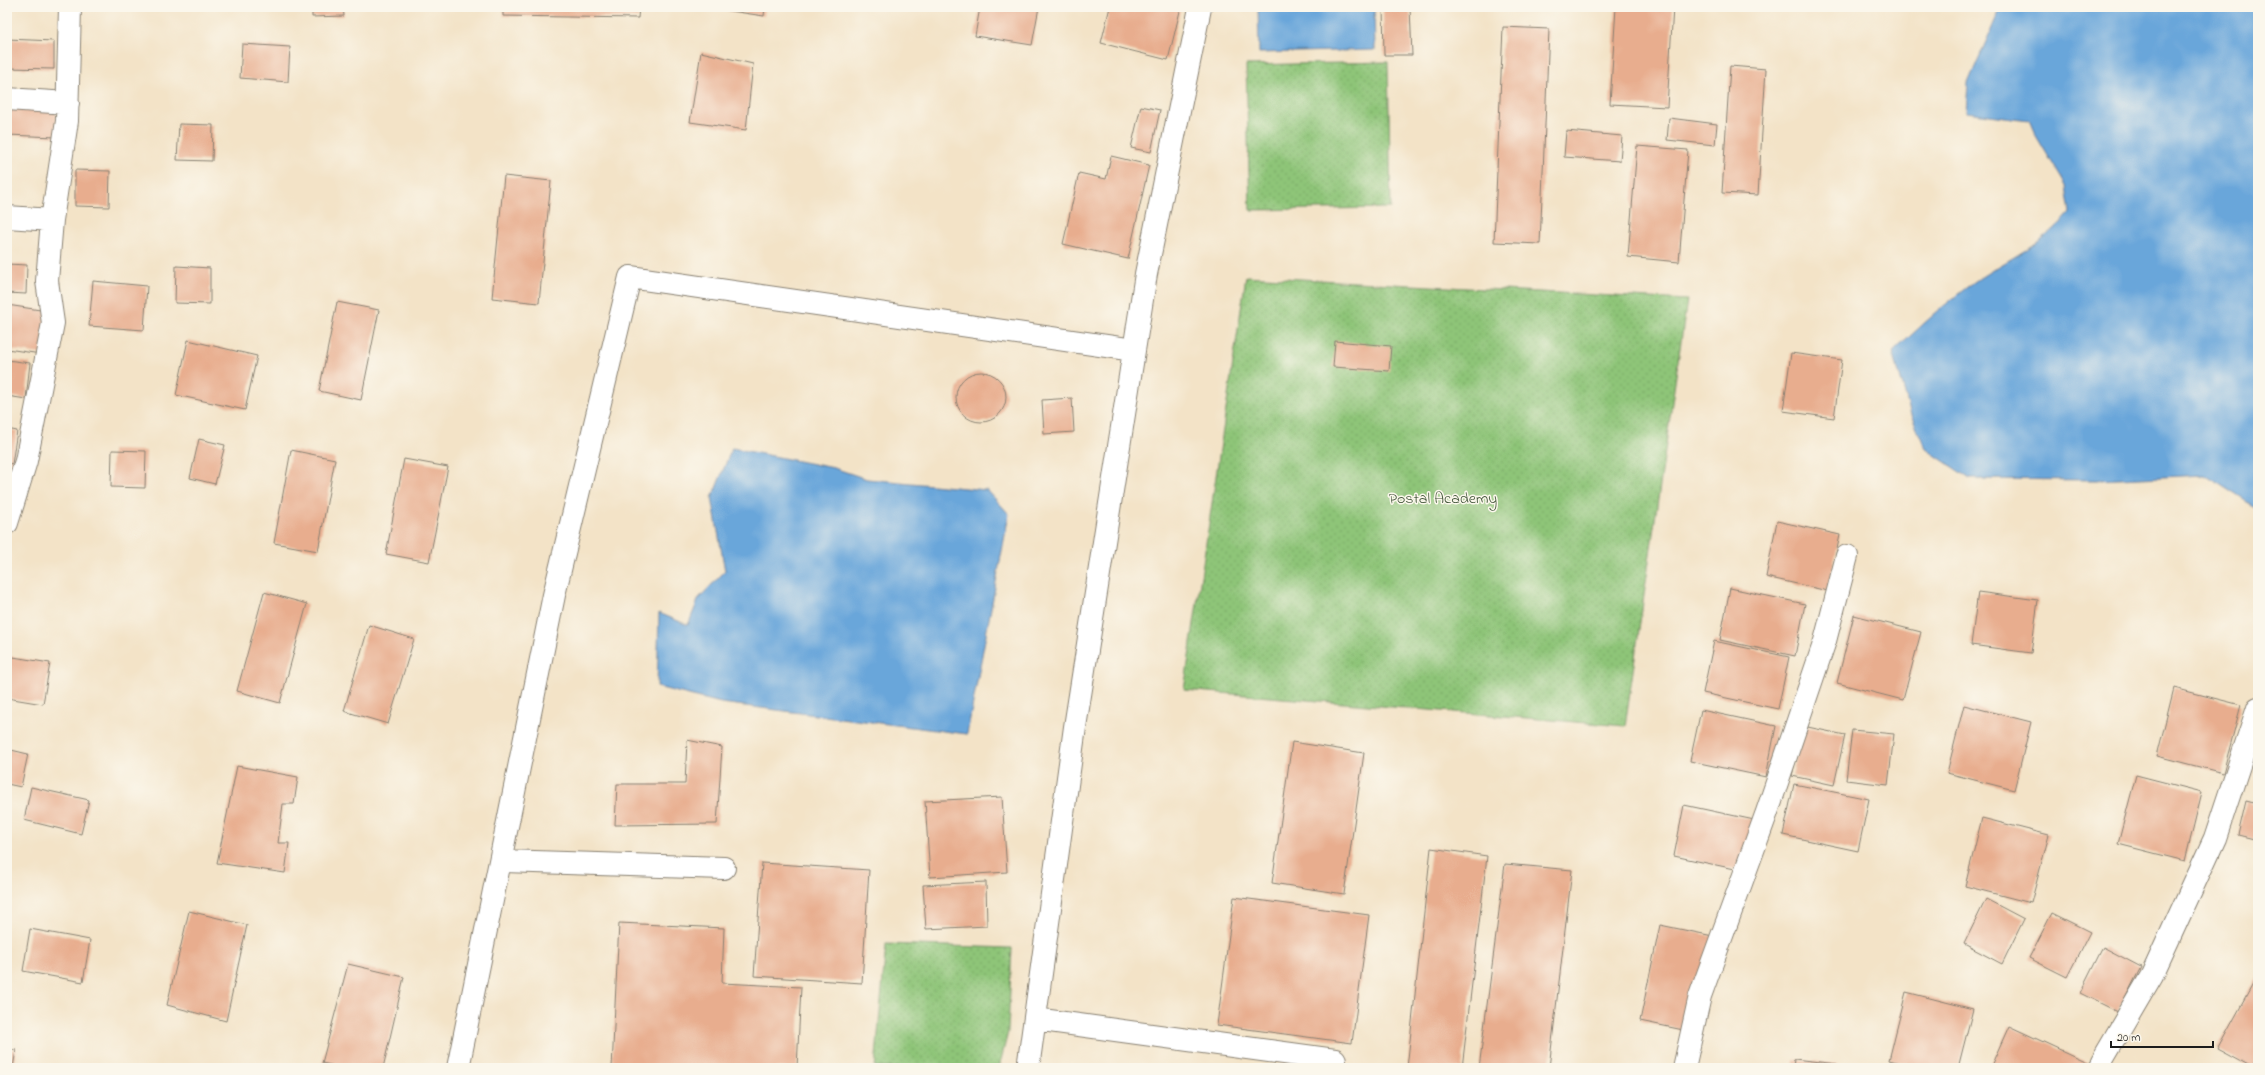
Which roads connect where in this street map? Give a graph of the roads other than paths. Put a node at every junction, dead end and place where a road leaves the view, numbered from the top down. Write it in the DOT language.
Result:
graph roads {
  1 [pos="70,7"];
  2 [pos="1200,8"];
  3 [pos="7,98"];
  4 [pos="68,103"];
  5 [pos="7,217"];
  6 [pos="52,220"];
  7 [pos="1134,350"];
  8 [pos="7,523"];
  9 [pos="1847,556"];
  10 [pos="2258,708"];
  11 [pos="500,861"];
  12 [pos="724,868"];
  13 [pos="1035,1019"];
  14 [pos="1335,1060"];
  15 [pos="458,1068"];
  16 [pos="1028,1068"];
  17 [pos="1684,1068"];
  18 [pos="2099,1068"];
  1 -- 4 [label="street"];
  2 -- 7 [label="street"];
  3 -- 4 [label="street"];
  4 -- 6 [label="street"];
  5 -- 6 [label="street"];
  6 -- 8 [label="street"];
  7 -- 11 [label="street"];
  7 -- 13 [label="street"];
  9 -- 17 [label="street"];
  10 -- 18 [label="street"];
  11 -- 12 [label="street"];
  11 -- 15 [label="street"];
  13 -- 14 [label="street"];
  13 -- 16 [label="street"];
}
